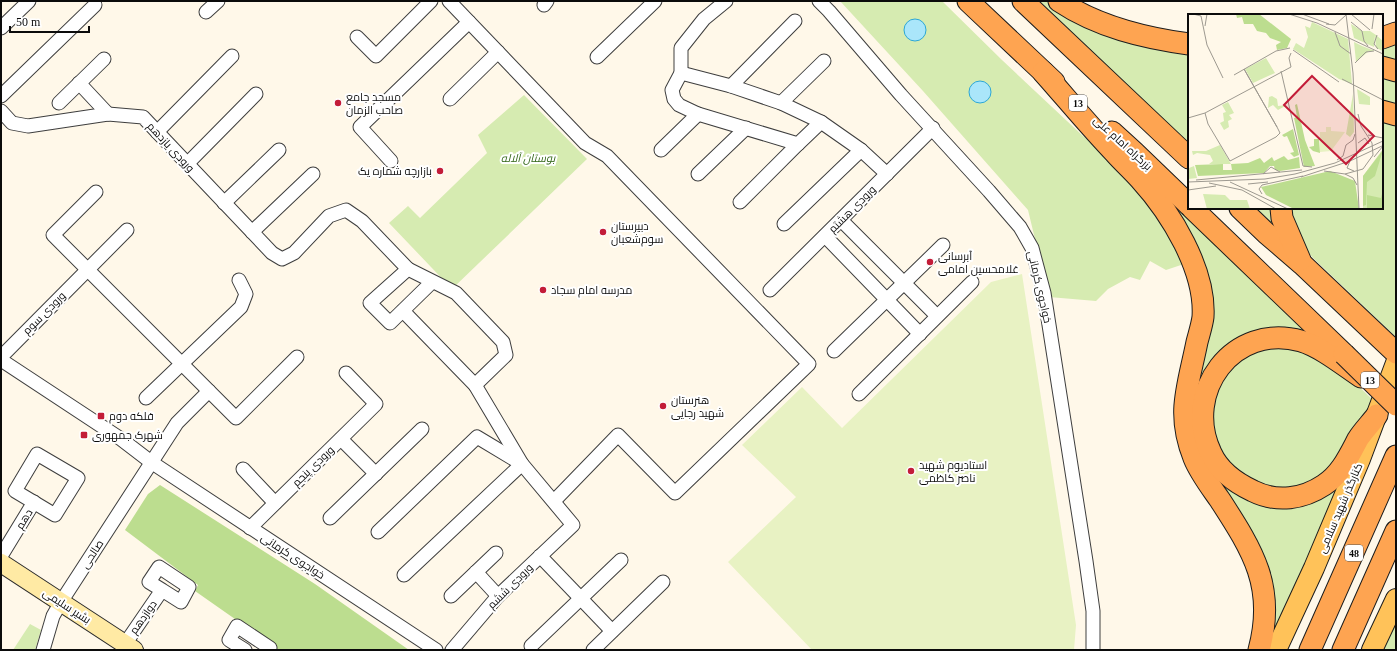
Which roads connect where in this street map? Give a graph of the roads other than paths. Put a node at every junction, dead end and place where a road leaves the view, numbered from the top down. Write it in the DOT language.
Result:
graph roads {
  1 [pos="29,1"];
  2 [pos="218,1"];
  3 [pos="431,1"];
  4 [pos="449,1"];
  5 [pos="655,1"];
  6 [pos="726,1"];
  7 [pos="819,1"];
  8 [pos="968,1"];
  9 [pos="1023,1"];
  10 [pos="1060,1"];
  11 [pos="95,5"];
  12 [pos="206,12"];
  13 [pos="795,21"];
  14 [pos="469,22"];
  15 [pos="1,28"];
  16 [pos="1396,33"];
  17 [pos="358,37"];
  18 [pos="1383,38"];
  19 [pos="1188,44"];
  20 [pos="498,52"];
  21 [pos="232,56"];
  22 [pos="597,57"];
  23 [pos="104,59"];
  24 [pos="824,61"];
  25 [pos="1383,67"];
  26 [pos="1396,71"];
  27 [pos="1043,72"];
  28 [pos="681,73"];
  29 [pos="80,83"];
  30 [pos="731,86"];
  31 [pos="256,94"];
  32 [pos="1,96"];
  33 [pos="450,99"];
  34 [pos="58,103"];
  35 [pos="780,103"];
  36 [pos="1,111"];
  37 [pos="1383,111"];
  38 [pos="108,114"];
  39 [pos="698,114"];
  40 [pos="1396,115"];
  41 [pos="821,122"];
  42 [pos="746,128"];
  43 [pos="933,128"];
  44 [pos="157,132"];
  45 [pos="798,144"];
  46 [pos="279,150"];
  47 [pos="661,150"];
  48 [pos="861,150"];
  49 [pos="1188,157"];
  50 [pos="391,160"];
  51 [pos="187,164"];
  52 [pos="314,174"];
  53 [pos="698,174"];
  54 [pos="887,174"];
  55 [pos="96,192"];
  56 [pos="740,202"];
  57 [pos="224,203"];
  58 [pos="1188,204"];
  59 [pos="1193,209"];
  60 [pos="1241,209"];
  61 [pos="1281,209"];
  62 [pos="842,220"];
  63 [pos="784,224"];
  64 [pos="127,230"];
  65 [pos="252,232"];
  66 [pos="825,236"];
  67 [pos="943,245"];
  68 [pos="1302,264"];
  69 [pos="408,269"];
  70 [pos="87,270"];
  71 [pos="239,280"];
  72 [pos="432,282"];
  73 [pos="972,282"];
  74 [pos="904,283"];
  75 [pos="770,290"];
  76 [pos="886,300"];
  77 [pos="403,310"];
  78 [pos="937,316"];
  79 [pos="920,334"];
  80 [pos="834,351"];
  81 [pos="1396,353"];
  82 [pos="297,356"];
  83 [pos="1,359"];
  84 [pos="1396,363"];
  85 [pos="181,364"];
  86 [pos="1,368"];
  87 [pos="346,373"];
  88 [pos="475,385"];
  89 [pos="1377,387"];
  90 [pos="209,391"];
  91 [pos="859,394"];
  92 [pos="146,398"];
  93 [pos="1396,405"];
  94 [pos="1377,415"];
  95 [pos="422,429"];
  96 [pos="341,439"];
  97 [pos="1396,456"];
  98 [pos="151,462"];
  99 [pos="522,464"];
  100 [pos="243,469"];
  101 [pos="376,474"];
  102 [pos="34,502"];
  103 [pos="554,502"];
  104 [pos="275,503"];
  105 [pos="330,518"];
  106 [pos="250,528"];
  107 [pos="1396,531"];
  108 [pos="378,532"];
  109 [pos="496,553"];
  110 [pos="1,556"];
  111 [pos="540,556"];
  112 [pos="621,560"];
  113 [pos="1,563"];
  114 [pos="476,572"];
  115 [pos="404,575"];
  116 [pos="663,582"];
  117 [pos="162,590"];
  118 [pos="451,596"];
  119 [pos="498,596"];
  120 [pos="581,598"];
  121 [pos="1396,599"];
  122 [pos="61,602"];
  123 [pos="612,631"];
  124 [pos="531,646"];
  125 [pos="129,647"];
  126 [pos="242,649"];
  127 [pos="43,650"];
  128 [pos="269,650"];
  129 [pos="436,650"];
  130 [pos="452,650"];
  131 [pos="593,650"];
  132 [pos="1093,650"];
  133 [pos="1259,650"];
  134 [pos="1276,650"];
  135 [pos="1310,650"];
  136 [pos="1343,650"];
  137 [pos="1372,650"];
  1 -- 15 [label="street"];
  2 -- 12 [label="street"];
  3 -- 17 [label="street"];
  4 -- 14 [label="street"];
  5 -- 22 [label="street"];
  6 -- 28 [label="street"];
  7 -- 43 [label="street, خواجوی کرمانی"];
  8 -- 27 [label="highway, بزرگراه امام علی / 13"];
  9 -- 49 [label="highway"];
  10 -- 19 [label="highway"];
  11 -- 32 [label="street"];
  13 -- 30 [label="street"];
  14 -- 20 [label="street"];
  14 -- 50 [label="street"];
  16 -- 18 [label="highway"];
  20 -- 33 [label="street"];
  20 -- 103 [label="street"];
  21 -- 44 [label="street"];
  23 -- 29 [label="street"];
  24 -- 35 [label="street"];
  25 -- 26 [label="highway"];
  27 -- 58 [label="highway, بزرگراه امام علی / 13"];
  27 -- 133 [label="highway"];
  28 -- 30 [label="street"];
  28 -- 39 [label="street"];
  29 -- 34 [label="street"];
  29 -- 38 [label="street"];
  30 -- 35 [label="street"];
  31 -- 51 [label="street"];
  35 -- 41 [label="street"];
  36 -- 38 [label="street, ورودی یازدهم"];
  37 -- 40 [label="highway"];
  38 -- 44 [label="street, ورودی یازدهم"];
  39 -- 42 [label="street"];
  39 -- 47 [label="street"];
  41 -- 45 [label="street"];
  41 -- 48 [label="street"];
  42 -- 45 [label="street"];
  42 -- 53 [label="street"];
  43 -- 54 [label="street, ورودی هشتم"];
  43 -- 132 [label="street, خواجوی کرمانی"];
  44 -- 51 [label="street, ورودی یازدهم"];
  45 -- 56 [label="street"];
  46 -- 57 [label="street"];
  48 -- 54 [label="street"];
  48 -- 63 [label="street"];
  51 -- 57 [label="street, ورودی یازدهم"];
  52 -- 65 [label="street"];
  54 -- 62 [label="street, ورودی هشتم"];
  55 -- 70 [label="street"];
  57 -- 65 [label="street, ورودی یازدهم"];
  59 -- 89 [label="highway, 13, bridge"];
  60 -- 68 [label="highway"];
  61 -- 68 [label="highway"];
  62 -- 66 [label="street, ورودی هشتم"];
  62 -- 74 [label="street"];
  64 -- 70 [label="street, ورودی سوم"];
  65 -- 69 [label="street, ورودی یازدهم"];
  66 -- 75 [label="street, ورودی هشتم"];
  66 -- 76 [label="street"];
  67 -- 74 [label="street"];
  68 -- 81 [label="highway"];
  69 -- 72 [label="street"];
  69 -- 77 [label="street"];
  70 -- 83 [label="street, ورودی سوم"];
  70 -- 85 [label="street"];
  71 -- 85 [label="street"];
  72 -- 77 [label="street"];
  72 -- 88 [label="street"];
  73 -- 78 [label="street"];
  74 -- 76 [label="street"];
  74 -- 78 [label="street"];
  76 -- 79 [label="street"];
  76 -- 80 [label="street"];
  77 -- 88 [label="street"];
  78 -- 79 [label="street"];
  79 -- 91 [label="street"];
  82 -- 90 [label="street"];
  83 -- 98 [label="street, خواجوی کرمانی"];
  84 -- 94 [label="main road, کنارگذر شهید سلامی"];
  85 -- 90 [label="street"];
  85 -- 92 [label="street"];
  86 -- 98 [label="street, خواجوی کرمانی"];
  87 -- 96 [label="street, ورودی پنجم"];
  88 -- 99 [label="street"];
  89 -- 93 [label="highway, 13, bridge"];
  89 -- 94 [label="highway"];
  90 -- 98 [label="street, صالحی"];
  94 -- 134 [label="main road, کنارگذر شهید سلامی"];
  95 -- 101 [label="street"];
  96 -- 101 [label="street"];
  96 -- 104 [label="street, ورودی پنجم"];
  97 -- 135 [label="highway, 48"];
  98 -- 106 [label="street, خواجوی کرمانی"];
  98 -- 122 [label="street, صالحی"];
  99 -- 103 [label="street"];
  99 -- 108 [label="street"];
  99 -- 115 [label="street"];
  100 -- 104 [label="street"];
  101 -- 105 [label="street"];
  102 -- 102 [label="street"];
  102 -- 110 [label="street, دهم"];
  103 -- 111 [label="street, ورودی ششم"];
  104 -- 106 [label="street, ورودی پنجم"];
  106 -- 129 [label="street, خواجوی کرمانی"];
  107 -- 136 [label="highway"];
  109 -- 114 [label="street"];
  111 -- 119 [label="street, ورودی ششم"];
  111 -- 120 [label="street"];
  112 -- 120 [label="street"];
  113 -- 122 [label="main road, بشیر سلیمی"];
  114 -- 118 [label="street"];
  114 -- 119 [label="street"];
  116 -- 123 [label="street"];
  117 -- 125 [label="street, دوازدهم"];
  119 -- 130 [label="street, ورودی ششم"];
  120 -- 123 [label="street"];
  120 -- 124 [label="street"];
  121 -- 137 [label="main road"];
  122 -- 125 [label="main road, بشیر سلیمی"];
  122 -- 127 [label="street, صالحی"];
  123 -- 131 [label="street"];
  126 -- 128 [label="street"];
}
